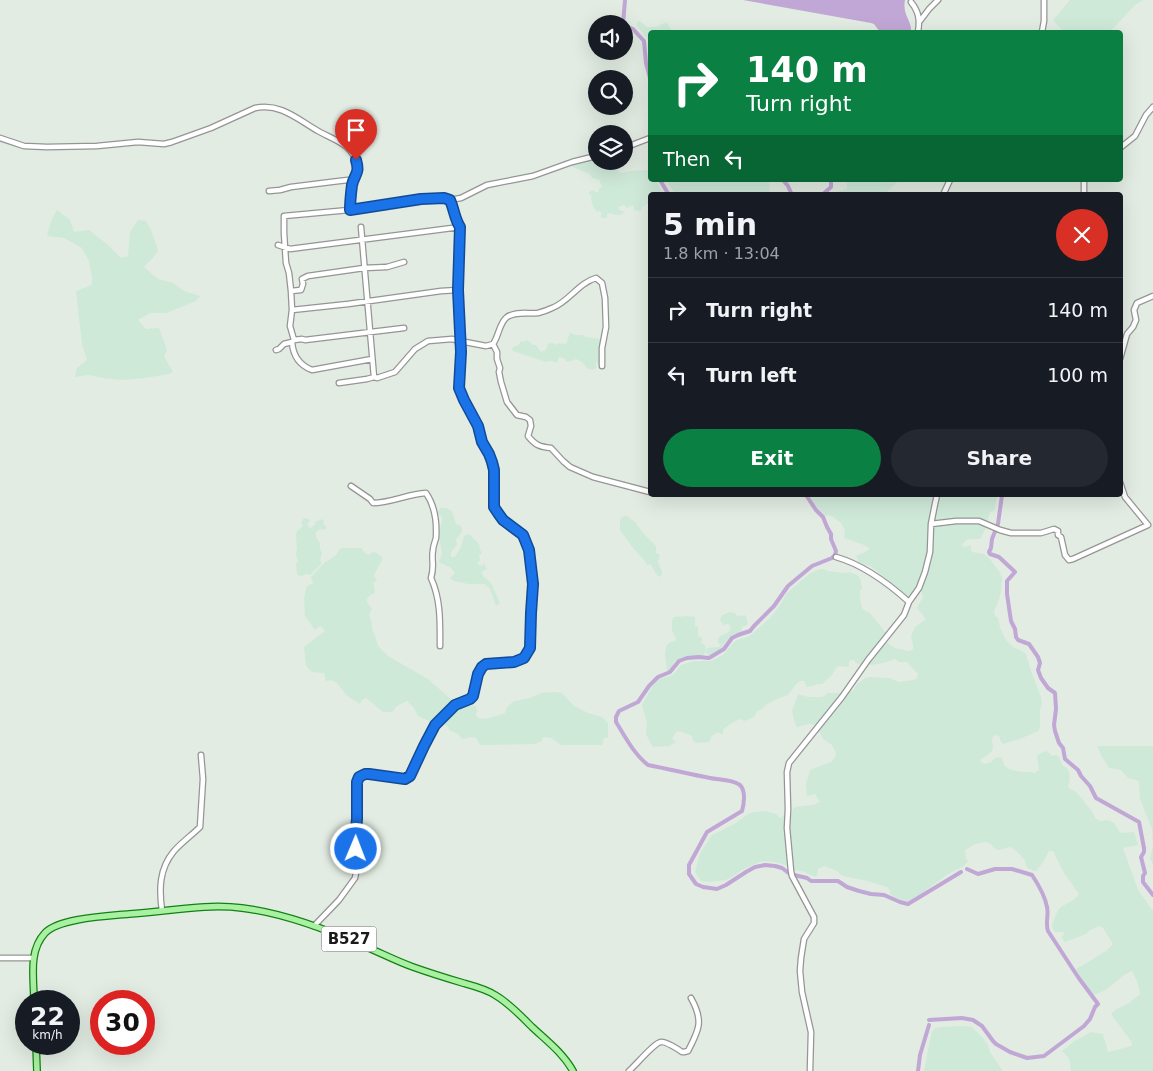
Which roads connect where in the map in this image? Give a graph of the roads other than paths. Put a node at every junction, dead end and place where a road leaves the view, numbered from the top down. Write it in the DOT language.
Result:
graph roads {
  1 [pos="938,0"];
  2 [pos="1044,0"];
  3 [pos="911,2"];
  4 [pos="920,21"];
  5 [pos="918,30"];
  6 [pos="1042,30"];
  7 [pos="1153,107"];
  8 [pos="0,138"];
  9 [pos="648,139"];
  10 [pos="633,145"];
  11 [pos="1123,146"];
  12 [pos="588,158"];
  13 [pos="353,182"];
  14 [pos="268,191"];
  15 [pos="450,200"];
  16 [pos="350,210"];
  17 [pos="361,227"];
  18 [pos="460,227"];
  19 [pos="363,238"];
  20 [pos="278,245"];
  21 [pos="285,248"];
  22 [pos="404,262"];
  23 [pos="364,268"];
  24 [pos="458,290"];
  25 [pos="291,291"];
  26 [pos="1153,296"];
  27 [pos="368,301"];
  28 [pos="292,310"];
  29 [pos="404,328"];
  30 [pos="370,332"];
  31 [pos="293,341"];
  32 [pos="460,341"];
  33 [pos="493,344"];
  34 [pos="1123,348"];
  35 [pos="276,350"];
  36 [pos="372,359"];
  37 [pos="602,366"];
  38 [pos="374,377"];
  39 [pos="339,383"];
  40 [pos="351,486"];
  41 [pos="648,491"];
  42 [pos="1123,491"];
  43 [pos="937,497"];
  44 [pos="931,524"];
  45 [pos="1148,524"];
  46 [pos="1153,528"];
  47 [pos="836,557"];
  48 [pos="909,602"];
  49 [pos="440,646"];
  50 [pos="201,755"];
  51 [pos="162,911"];
  52 [pos="314,926"];
  53 [pos="0,958"];
  54 [pos="34,958"];
  55 [pos="34,990"];
  56 [pos="691,998"];
  57 [pos="36,1055"];
  58 [pos="37,1071"];
  59 [pos="573,1071"];
  60 [pos="629,1071"];
  61 [pos="810,1071"];
  1 -- 4 [label="street"];
  2 -- 6 [label="street"];
  3 -- 4 [label="street"];
  4 -- 5 [label="street"];
  7 -- 11 [label="street"];
  8 -- 13 [label="street"];
  9 -- 10 [label="street"];
  12 -- 15 [label="street"];
  13 -- 14 [label="street"];
  13 -- 16 [label="street"];
  15 -- 16 [label="street"];
  15 -- 18 [label="street"];
  16 -- 21 [label="street"];
  17 -- 19 [label="street"];
  18 -- 19 [label="street"];
  18 -- 24 [label="street"];
  19 -- 21 [label="street"];
  19 -- 23 [label="street"];
  20 -- 21 [label="street"];
  21 -- 25 [label="street"];
  22 -- 23 [label="street"];
  23 -- 25 [label="street"];
  23 -- 27 [label="street"];
  24 -- 27 [label="street"];
  24 -- 32 [label="street"];
  25 -- 28 [label="street"];
  26 -- 34 [label="street"];
  27 -- 28 [label="street"];
  27 -- 30 [label="street"];
  28 -- 31 [label="street"];
  29 -- 30 [label="street"];
  30 -- 31 [label="street"];
  30 -- 36 [label="street"];
  31 -- 35 [label="street"];
  31 -- 36 [label="street"];
  32 -- 33 [label="street"];
  32 -- 38 [label="street"];
  32 -- 52 [label="street"];
  33 -- 37 [label="street"];
  33 -- 41 [label="street"];
  36 -- 38 [label="street"];
  38 -- 39 [label="street"];
  40 -- 49 [label="street"];
  42 -- 45 [label="street"];
  43 -- 44 [label="street"];
  44 -- 45 [label="street"];
  44 -- 48 [label="street"];
  45 -- 46 [label="street"];
  47 -- 48 [label="street"];
  48 -- 61 [label="street"];
  50 -- 51 [label="street"];
  51 -- 52 [label="main road, B527"];
  51 -- 54 [label="main road, B527"];
  52 -- 59 [label="main road, B527"];
  53 -- 54 [label="street"];
  54 -- 55 [label="main road, B527"];
  56 -- 60 [label="street"];
  57 -- 58 [label="main road"];
}
